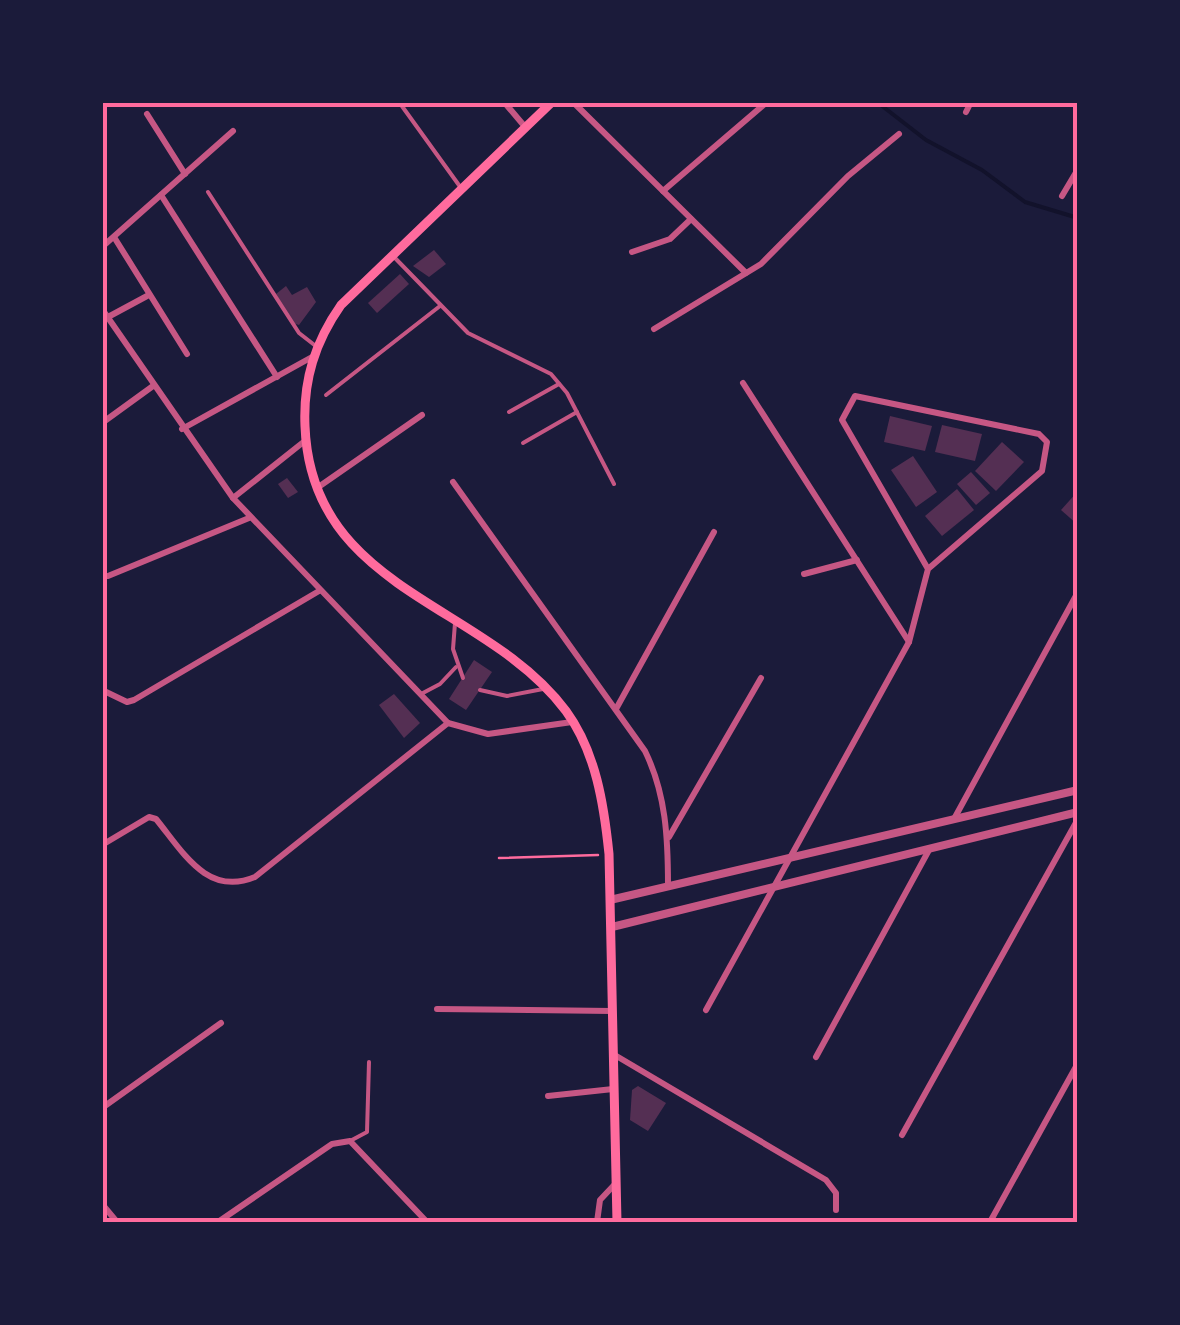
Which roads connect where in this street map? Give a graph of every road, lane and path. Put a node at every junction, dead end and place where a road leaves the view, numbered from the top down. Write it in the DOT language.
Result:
graph roads {
  1 [pos="399,102"];
  2 [pos="504,102"];
  3 [pos="552,102"];
  4 [pos="572,102"];
  5 [pos="766,102"];
  6 [pos="971,102"];
  7 [pos="966,112"];
  8 [pos="147,114"];
  9 [pos="526,128"];
  10 [pos="233,131"];
  11 [pos="899,134"];
  12 [pos="1078,169"];
  13 [pos="185,174"];
  14 [pos="462,189"];
  15 [pos="663,191"];
  16 [pos="208,192"];
  17 [pos="161,195"];
  18 [pos="1062,196"];
  19 [pos="691,218"];
  20 [pos="114,237"];
  21 [pos="102,246"];
  22 [pos="632,252"];
  23 [pos="391,254"];
  24 [pos="747,274"];
  25 [pos="147,296"];
  26 [pos="440,306"];
  27 [pos="102,309"];
  28 [pos="108,317"];
  29 [pos="654,329"];
  30 [pos="315,352"];
  31 [pos="186,354"];
  32 [pos="277,377"];
  33 [pos="742,383"];
  34 [pos="560,384"];
  35 [pos="152,386"];
  36 [pos="326,395"];
  37 [pos="508,412"];
  38 [pos="577,412"];
  39 [pos="422,415"];
  40 [pos="102,423"];
  41 [pos="182,429"];
  42 [pos="306,440"];
  43 [pos="523,443"];
  44 [pos="453,482"];
  45 [pos="614,484"];
  46 [pos="316,488"];
  47 [pos="233,498"];
  48 [pos="250,518"];
  49 [pos="714,532"];
  50 [pos="857,560"];
  51 [pos="928,568"];
  52 [pos="804,574"];
  53 [pos="108,576"];
  54 [pos="319,591"];
  55 [pos="1078,592"];
  56 [pos="454,622"];
  57 [pos="909,642"];
  58 [pos="456,667"];
  59 [pos="463,678"];
  60 [pos="761,678"];
  61 [pos="545,688"];
  62 [pos="102,690"];
  63 [pos="480,690"];
  64 [pos="420,694"];
  65 [pos="616,709"];
  66 [pos="572,722"];
  67 [pos="448,723"];
  68 [pos="1078,790"];
  69 [pos="1078,815"];
  70 [pos="953,820"];
  71 [pos="668,838"];
  72 [pos="102,845"];
  73 [pos="929,850"];
  74 [pos="609,854"];
  75 [pos="794,856"];
  76 [pos="499,858"];
  77 [pos="668,886"];
  78 [pos="776,887"];
  79 [pos="610,900"];
  80 [pos="612,927"];
  81 [pos="437,1009"];
  82 [pos="706,1010"];
  83 [pos="612,1011"];
  84 [pos="221,1023"];
  85 [pos="612,1054"];
  86 [pos="816,1058"];
  87 [pos="369,1062"];
  88 [pos="1078,1063"];
  89 [pos="613,1089"];
  90 [pos="548,1096"];
  91 [pos="102,1108"];
  92 [pos="902,1135"];
  93 [pos="350,1141"];
  94 [pos="616,1183"];
  95 [pos="102,1204"];
  96 [pos="836,1210"];
  97 [pos="117,1222"];
  98 [pos="218,1222"];
  99 [pos="426,1222"];
  100 [pos="597,1222"];
  101 [pos="618,1222"];
  102 [pos="990,1222"];
  1 -- 14 [label="lane"];
  2 -- 9 [label="street"];
  3 -- 9 [label="main road"];
  4 -- 15 [label="street"];
  5 -- 15 [label="street"];
  6 -- 7 [label="street"];
  8 -- 13 [label="street"];
  9 -- 14 [label="main road"];
  10 -- 13 [label="street"];
  11 -- 24 [label="street"];
  12 -- 18 [label="street"];
  13 -- 17 [label="street"];
  14 -- 23 [label="main road"];
  15 -- 19 [label="street"];
  16 -- 30 [label="lane"];
  17 -- 20 [label="street"];
  17 -- 32 [label="street"];
  19 -- 22 [label="street"];
  19 -- 24 [label="street"];
  20 -- 21 [label="street"];
  20 -- 25 [label="street"];
  23 -- 26 [label="lane"];
  23 -- 30 [label="main road"];
  24 -- 29 [label="street"];
  25 -- 28 [label="street"];
  25 -- 31 [label="street"];
  26 -- 34 [label="lane"];
  26 -- 36 [label="lane"];
  27 -- 28 [label="street"];
  28 -- 35 [label="street"];
  30 -- 32 [label="street"];
  30 -- 42 [label="main road"];
  32 -- 41 [label="street"];
  33 -- 50 [label="street"];
  34 -- 37 [label="lane"];
  34 -- 38 [label="lane"];
  35 -- 40 [label="street"];
  35 -- 41 [label="street"];
  38 -- 43 [label="lane"];
  38 -- 45 [label="lane"];
  39 -- 46 [label="street"];
  41 -- 47 [label="street"];
  42 -- 46 [label="main road"];
  42 -- 47 [label="street"];
  44 -- 65 [label="street"];
  46 -- 56 [label="main road"];
  47 -- 48 [label="street"];
  48 -- 53 [label="street"];
  48 -- 54 [label="street"];
  49 -- 65 [label="street"];
  50 -- 52 [label="street"];
  50 -- 57 [label="street"];
  51 -- 51 [label="street"];
  51 -- 57 [label="street"];
  54 -- 62 [label="street"];
  54 -- 64 [label="street"];
  55 -- 70 [label="street"];
  56 -- 58 [label="lane"];
  56 -- 61 [label="main road"];
  57 -- 75 [label="street"];
  58 -- 59 [label="lane"];
  58 -- 64 [label="lane"];
  60 -- 71 [label="street"];
  61 -- 63 [label="lane"];
  61 -- 66 [label="main road"];
  64 -- 67 [label="street"];
  65 -- 71 [label="street"];
  66 -- 67 [label="street"];
  66 -- 74 [label="main road"];
  67 -- 72 [label="street"];
  68 -- 70 [label="street"];
  69 -- 73 [label="street"];
  69 -- 92 [label="street"];
  70 -- 75 [label="street"];
  71 -- 77 [label="street"];
  73 -- 78 [label="street"];
  73 -- 86 [label="street"];
  74 -- 76 [label="path"];
  74 -- 79 [label="main road"];
  75 -- 77 [label="street"];
  75 -- 78 [label="street"];
  77 -- 79 [label="street"];
  78 -- 80 [label="street"];
  78 -- 82 [label="street"];
  79 -- 80 [label="main road"];
  80 -- 83 [label="main road"];
  81 -- 83 [label="street"];
  83 -- 85 [label="main road"];
  84 -- 91 [label="street"];
  85 -- 89 [label="main road"];
  85 -- 96 [label="street"];
  87 -- 93 [label="lane"];
  88 -- 102 [label="street"];
  89 -- 90 [label="street"];
  89 -- 94 [label="main road"];
  93 -- 98 [label="street"];
  93 -- 99 [label="street"];
  94 -- 100 [label="street"];
  94 -- 101 [label="main road"];
  95 -- 97 [label="street"];
}
